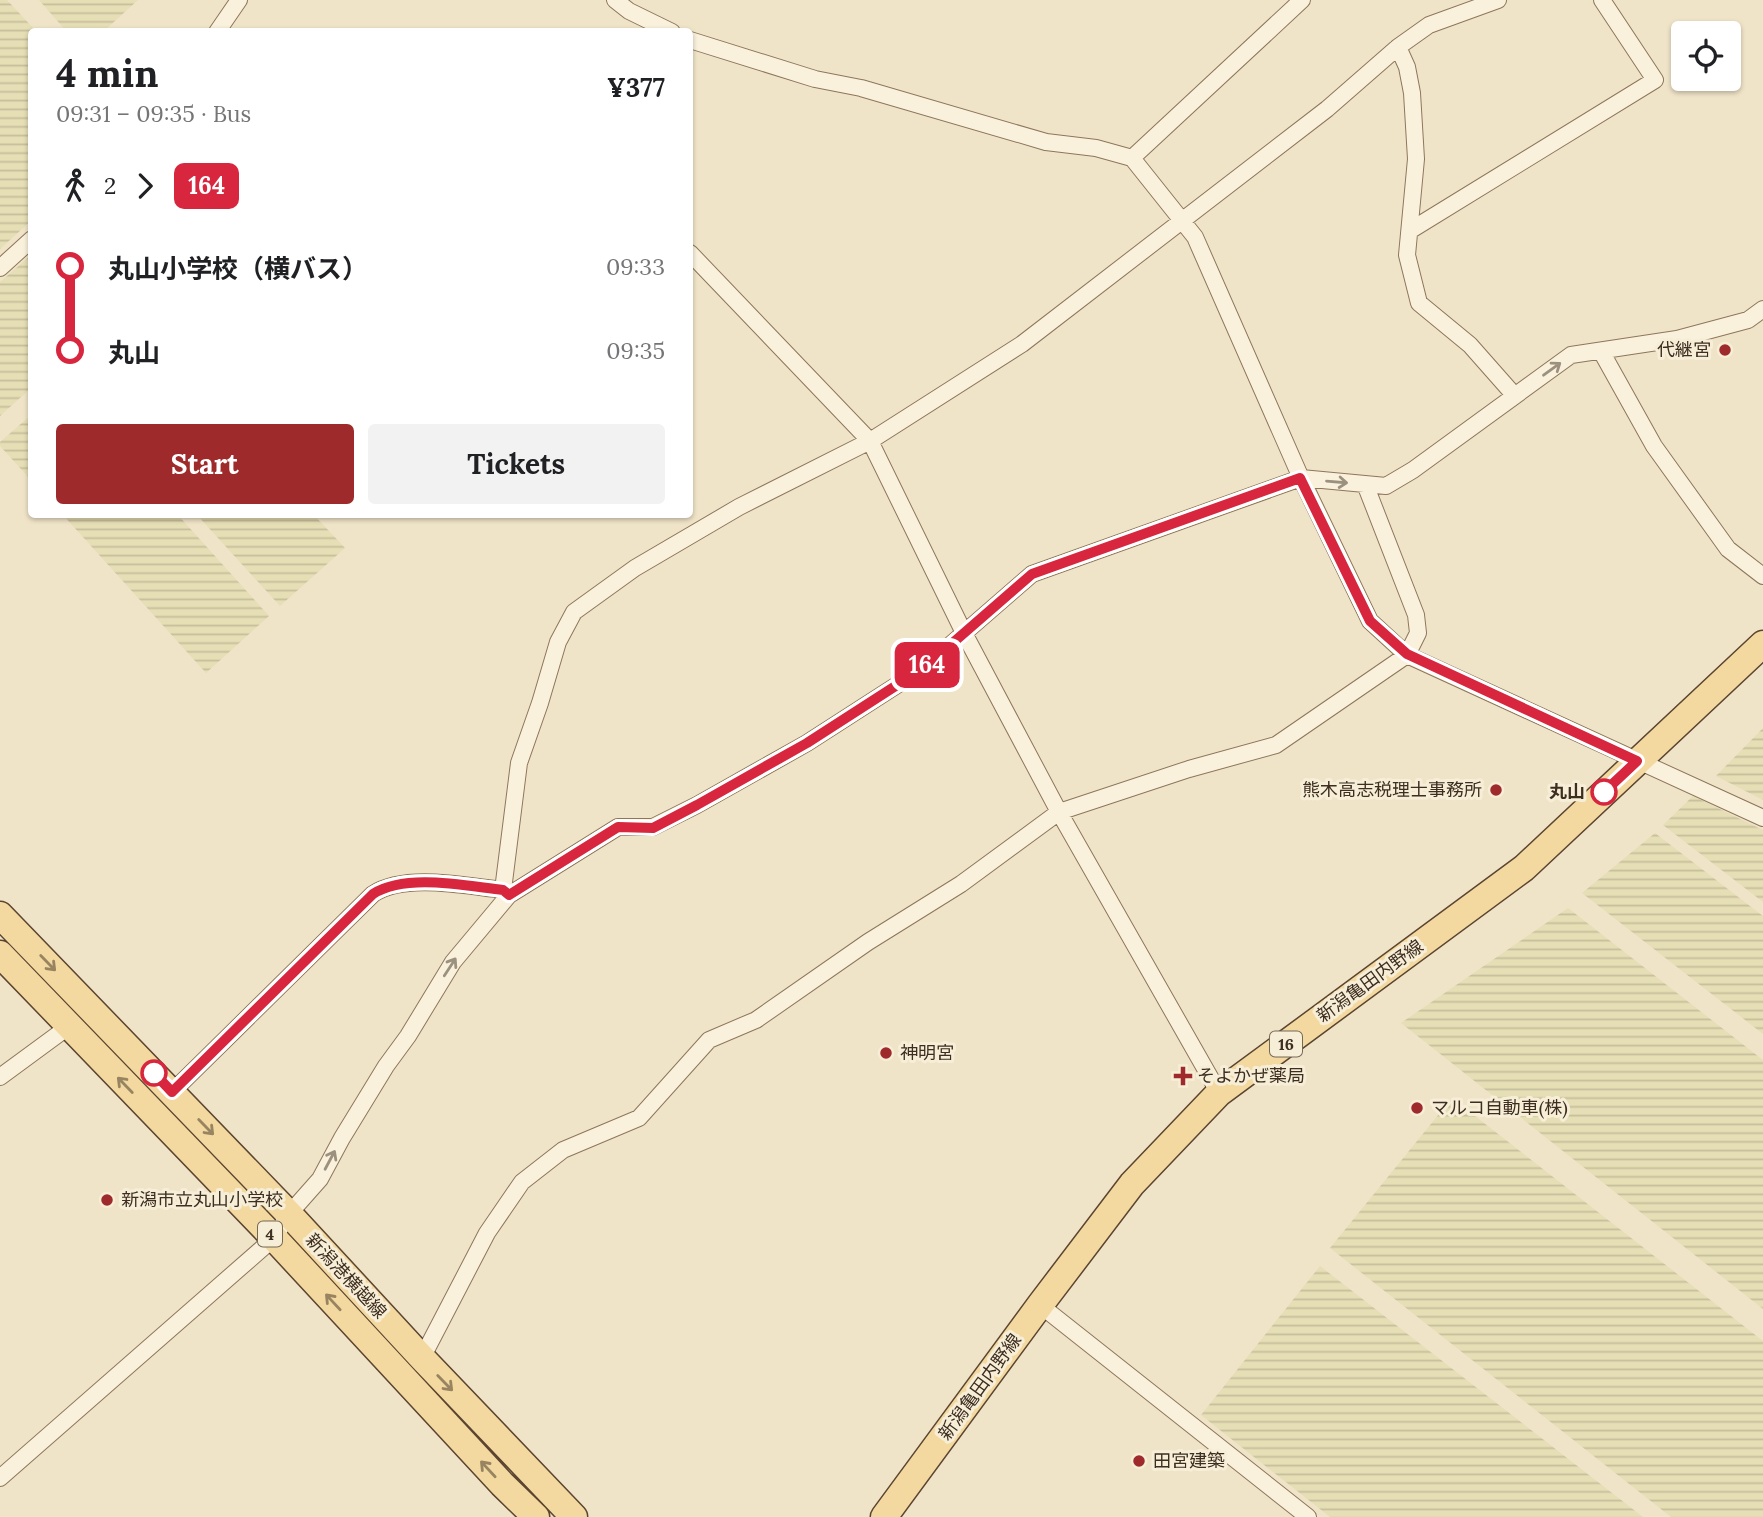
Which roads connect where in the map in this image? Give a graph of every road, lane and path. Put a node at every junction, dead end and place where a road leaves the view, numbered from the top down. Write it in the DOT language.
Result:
graph roads {
  1 [pos="239,0"];
  2 [pos="615,0"];
  3 [pos="1302,0"];
  4 [pos="1497,0"];
  5 [pos="1602,0"];
  6 [pos="220,28"];
  7 [pos="664,28"];
  8 [pos="693,41"];
  9 [pos="1398,47"];
  10 [pos="1132,158"];
  11 [pos="1182,220"];
  12 [pos="1411,230"];
  13 [pos="28,243"];
  14 [pos="693,256"];
  15 [pos="0,268"];
  16 [pos="1763,309"];
  17 [pos="1601,351"];
  18 [pos="1515,396"];
  19 [pos="870,441"];
  20 [pos="1300,478"];
  21 [pos="1365,484"];
  22 [pos="1763,576"];
  23 [pos="964,633"];
  24 [pos="1763,644"];
  25 [pos="1407,654"];
  26 [pos="1637,761"];
  27 [pos="1059,812"];
  28 [pos="1763,818"];
  29 [pos="506,893"];
  30 [pos="0,915"];
  31 [pos="0,954"];
  32 [pos="68,1027"];
  33 [pos="0,1077"];
  34 [pos="172,1092"];
  35 [pos="1219,1093"];
  36 [pos="289,1214"];
  37 [pos="274,1238"];
  38 [pos="1040,1305"];
  39 [pos="422,1358"];
  40 [pos="0,1478"];
  41 [pos="536,1517"];
  42 [pos="574,1517"];
  43 [pos="884,1517"];
  44 [pos="1308,1517"];
  1 -- 6 [label="street"];
  2 -- 7 [label="street"];
  3 -- 10 [label="street"];
  4 -- 9 [label="street"];
  5 -- 12 [label="street"];
  8 -- 10 [label="street"];
  9 -- 11 [label="street"];
  9 -- 12 [label="street"];
  10 -- 11 [label="street"];
  11 -- 19 [label="street"];
  11 -- 20 [label="street"];
  12 -- 18 [label="street"];
  13 -- 15 [label="street"];
  14 -- 19 [label="street"];
  16 -- 17 [label="street"];
  18 -- 17 [label="street, one-way"];
  17 -- 22 [label="street"];
  18 -- 21 [label="street"];
  19 -- 23 [label="street"];
  19 -- 29 [label="street"];
  20 -- 21 [label="street, one-way"];
  20 -- 23 [label="street"];
  20 -- 25 [label="street"];
  21 -- 25 [label="street"];
  23 -- 27 [label="street"];
  23 -- 29 [label="street"];
  24 -- 26 [label="main road, 新潟亀田内野線 / 16"];
  25 -- 26 [label="street"];
  25 -- 27 [label="street"];
  26 -- 28 [label="street"];
  26 -- 35 [label="main road, 新潟亀田内野線 / 16"];
  27 -- 35 [label="street"];
  27 -- 39 [label="street"];
  29 -- 34 [label="street"];
  36 -- 29 [label="street, one-way"];
  30 -- 34 [label="main road, 新潟港横越線 / 4, one-way"];
  31 -- 32 [label="main road, 新潟港横越線 / 4"];
  32 -- 33 [label="street"];
  37 -- 32 [label="main road, 新潟港横越線 / 4, one-way"];
  34 -- 36 [label="main road, 新潟港横越線 / 4, one-way"];
  35 -- 38 [label="main road, 新潟亀田内野線 / 16"];
  36 -- 37 [label="street"];
  36 -- 39 [label="main road, 新潟港横越線 / 4"];
  37 -- 40 [label="street"];
  41 -- 37 [label="main road, 新潟港横越線 / 4, one-way"];
  38 -- 43 [label="main road, 新潟亀田内野線 / 16"];
  38 -- 44 [label="street"];
  39 -- 42 [label="main road, 新潟港横越線 / 4, one-way"];
}
